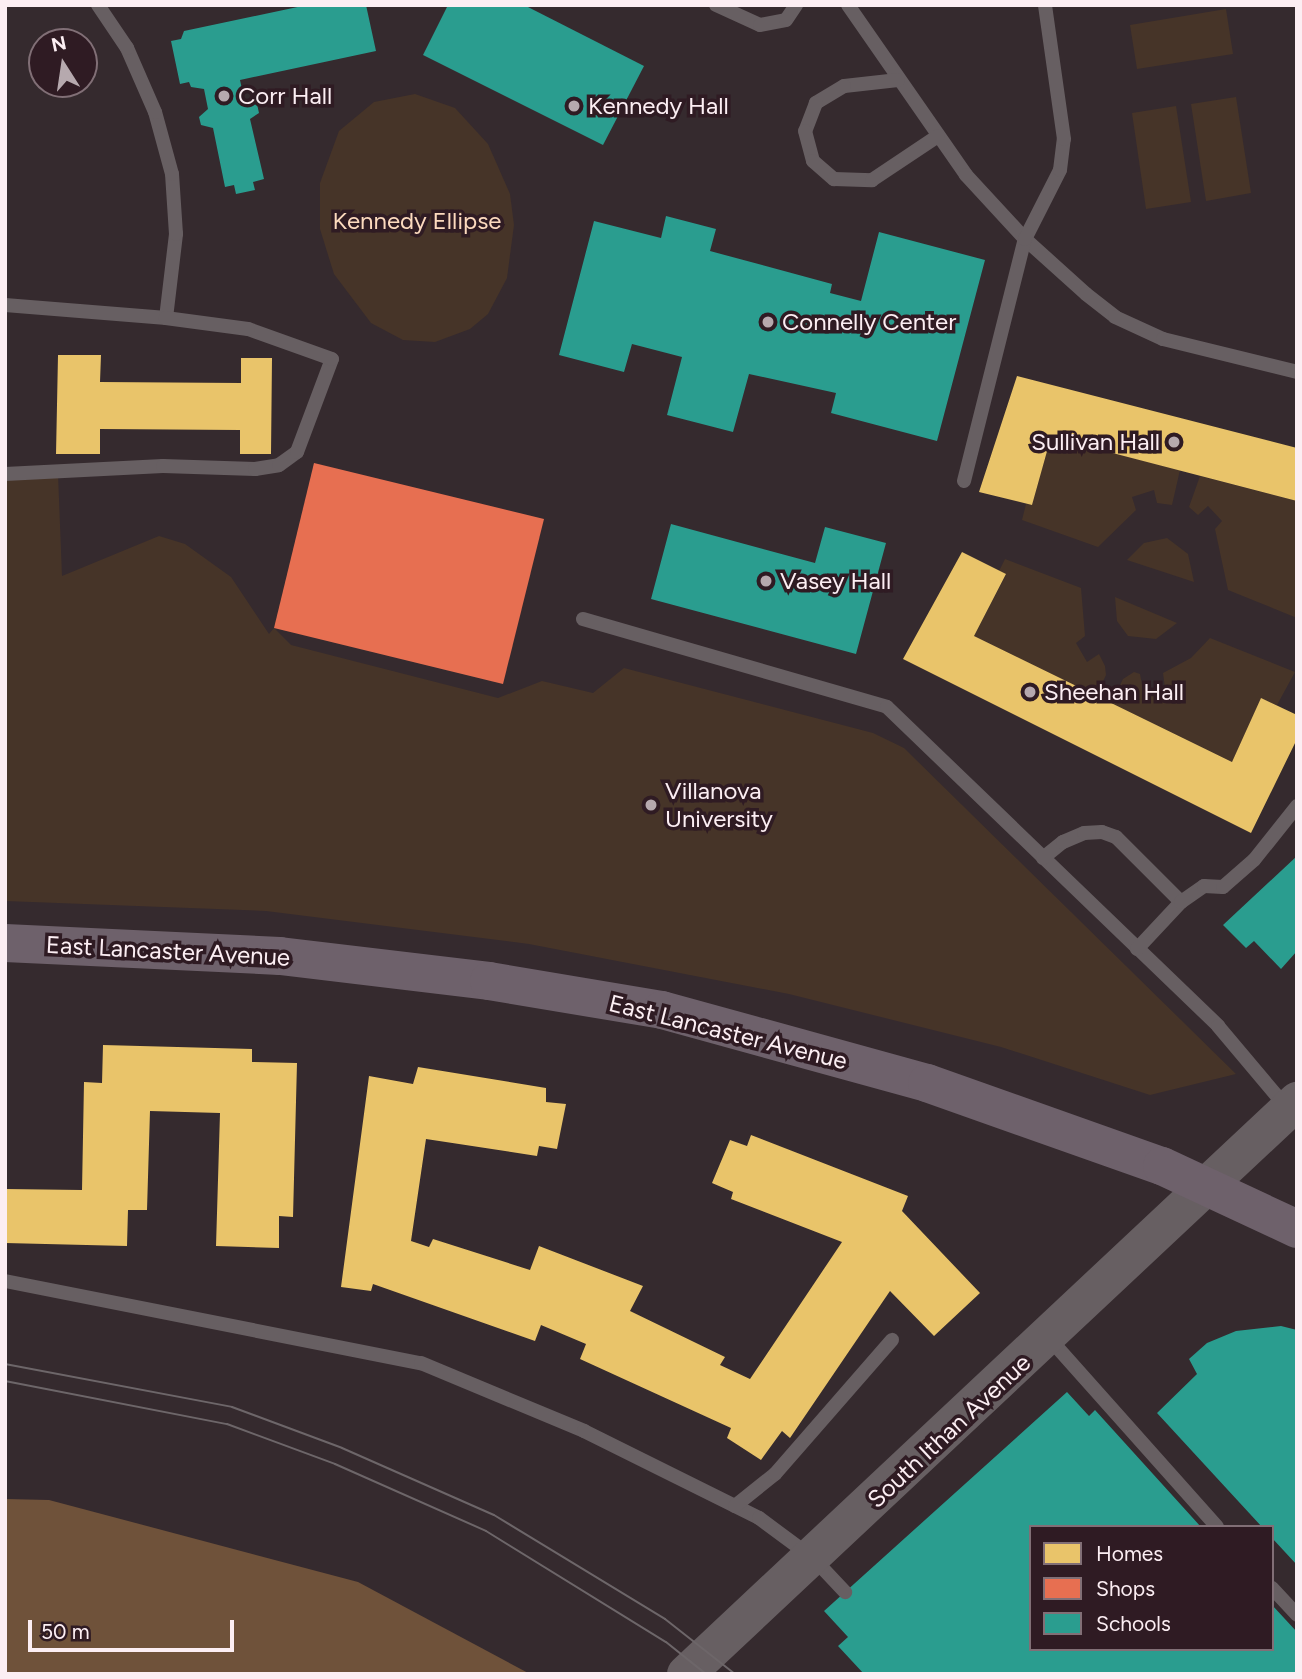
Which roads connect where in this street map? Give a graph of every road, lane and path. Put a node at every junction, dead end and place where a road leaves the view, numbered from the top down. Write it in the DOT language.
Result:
graph roads {
  1 [pos="99,5"];
  2 [pos="716,5"];
  3 [pos="796,5"];
  4 [pos="848,5"];
  5 [pos="1045,5"];
  6 [pos="898,80"];
  7 [pos="937,136"];
  8 [pos="1025,239"];
  9 [pos="5,305"];
  10 [pos="166,318"];
  11 [pos="1297,372"];
  12 [pos="5,474"];
  13 [pos="964,481"];
  14 [pos="583,619"];
  15 [pos="1297,806"];
  16 [pos="1043,858"];
  17 [pos="1181,902"];
  18 [pos="5,943"];
  19 [pos="1137,949"];
  20 [pos="1293,1105"];
  21 [pos="1208,1185"];
  22 [pos="1297,1229"];
  23 [pos="5,1281"];
  24 [pos="1048,1337"];
  25 [pos="892,1340"];
  26 [pos="735,1506"];
  27 [pos="1215,1525"];
  28 [pos="813,1558"];
  29 [pos="1274,1590"];
  30 [pos="845,1592"];
  31 [pos="1297,1615"];
  32 [pos="686,1674"];
  1 -- 10 [label="lane"];
  2 -- 3 [label="lane"];
  4 -- 6 [label="lane"];
  5 -- 8 [label="lane"];
  6 -- 7 [label="lane"];
  6 -- 7 [label="lane"];
  7 -- 8 [label="lane"];
  8 -- 11 [label="lane"];
  8 -- 13 [label="lane"];
  9 -- 10 [label="lane"];
  10 -- 12 [label="lane"];
  14 -- 16 [label="lane"];
  15 -- 17 [label="lane"];
  16 -- 17 [label="lane"];
  16 -- 19 [label="lane"];
  17 -- 19 [label="lane"];
  18 -- 21 [label="highway, East Lancaster Avenue"];
  19 -- 20 [label="lane"];
  20 -- 21 [label="street, South Ithan Avenue"];
  21 -- 22 [label="highway, East Lancaster Avenue"];
  21 -- 24 [label="street, South Ithan Avenue"];
  23 -- 26 [label="lane"];
  24 -- 27 [label="lane"];
  24 -- 28 [label="street, South Ithan Avenue"];
  25 -- 26 [label="lane"];
  26 -- 28 [label="lane"];
  28 -- 30 [label="lane"];
  28 -- 32 [label="street, South Ithan Avenue"];
  29 -- 31 [label="lane"];
}
